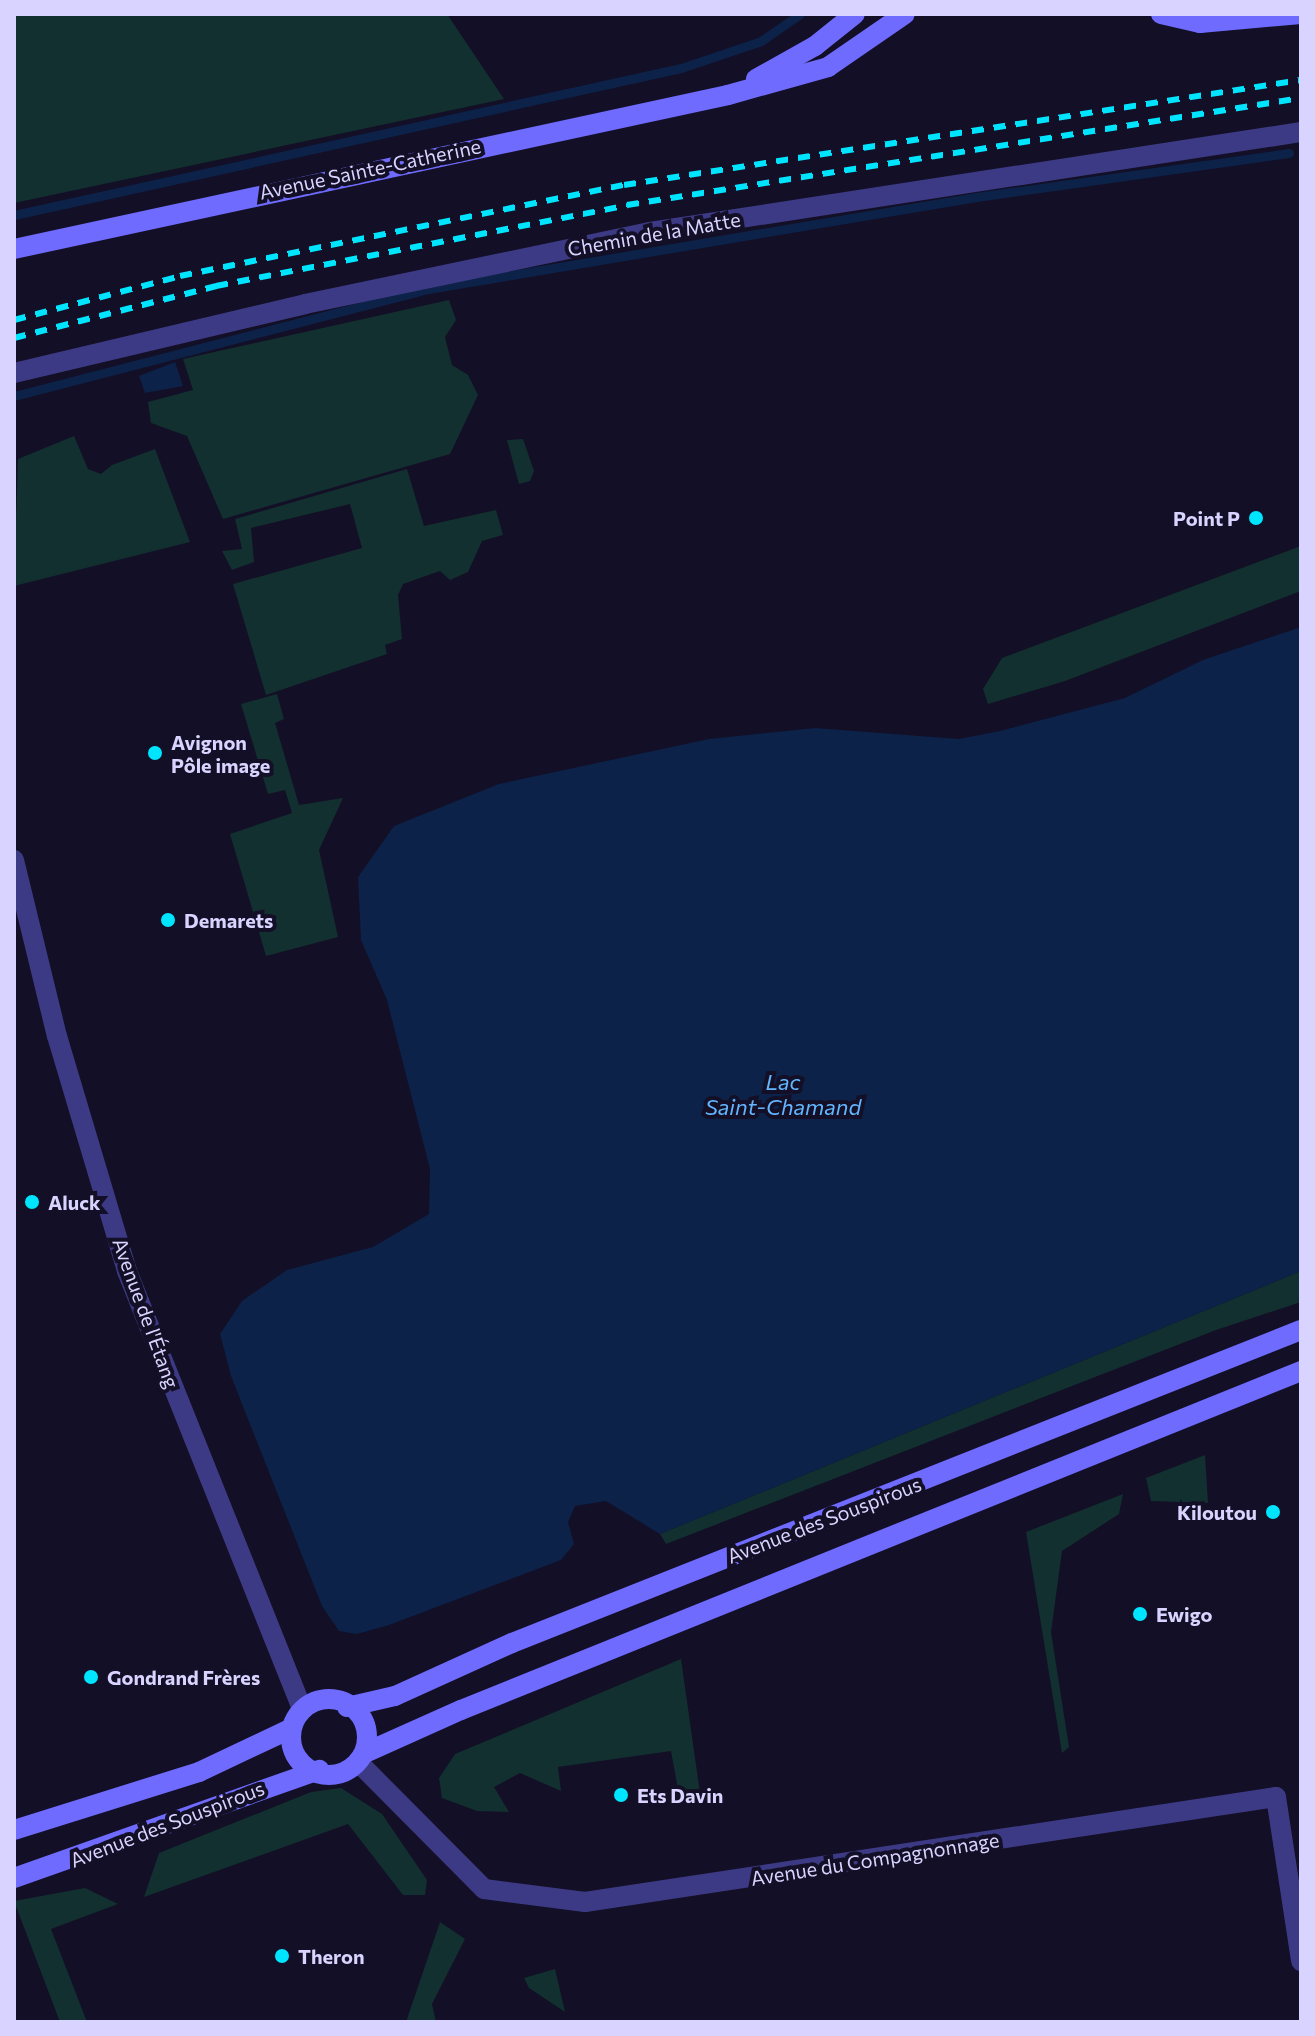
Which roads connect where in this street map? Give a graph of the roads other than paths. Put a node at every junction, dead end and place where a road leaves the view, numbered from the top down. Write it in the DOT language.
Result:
graph roads {
  1 [pos="855,14"];
  2 [pos="905,14"];
  3 [pos="1161,14"];
  4 [pos="1301,14"];
  5 [pos="1266,16"];
  6 [pos="728,95"];
  7 [pos="1301,132"];
  8 [pos="14,249"];
  9 [pos="14,373"];
  10 [pos="14,860"];
  11 [pos="1301,1330"];
  12 [pos="1301,1371"];
  13 [pos="301,1707"];
  14 [pos="347,1707"];
  15 [pos="290,1729"];
  16 [pos="364,1758"];
  17 [pos="319,1770"];
  18 [pos="14,1830"];
  19 [pos="14,1878"];
  20 [pos="1301,1961"];
  1 -- 6 [label="main road"];
  2 -- 6 [label="main road"];
  3 -- 5 [label="main road"];
  4 -- 5 [label="main road"];
  6 -- 8 [label="main road, Avenue Sainte-Catherine"];
  7 -- 9 [label="street, Chemin de la Matte"];
  10 -- 13 [label="street, Avenue de l'Étang"];
  11 -- 14 [label="main road, Avenue des Souspirous"];
  12 -- 16 [label="main road, Avenue des Souspirous"];
  13 -- 14 [label="main road"];
  13 -- 15 [label="main road"];
  14 -- 16 [label="main road"];
  15 -- 17 [label="main road"];
  15 -- 18 [label="main road, Avenue des Souspirous"];
  16 -- 17 [label="main road"];
  16 -- 20 [label="street, Avenue du Compagnonnage"];
  17 -- 19 [label="main road, Avenue des Souspirous"];
}
